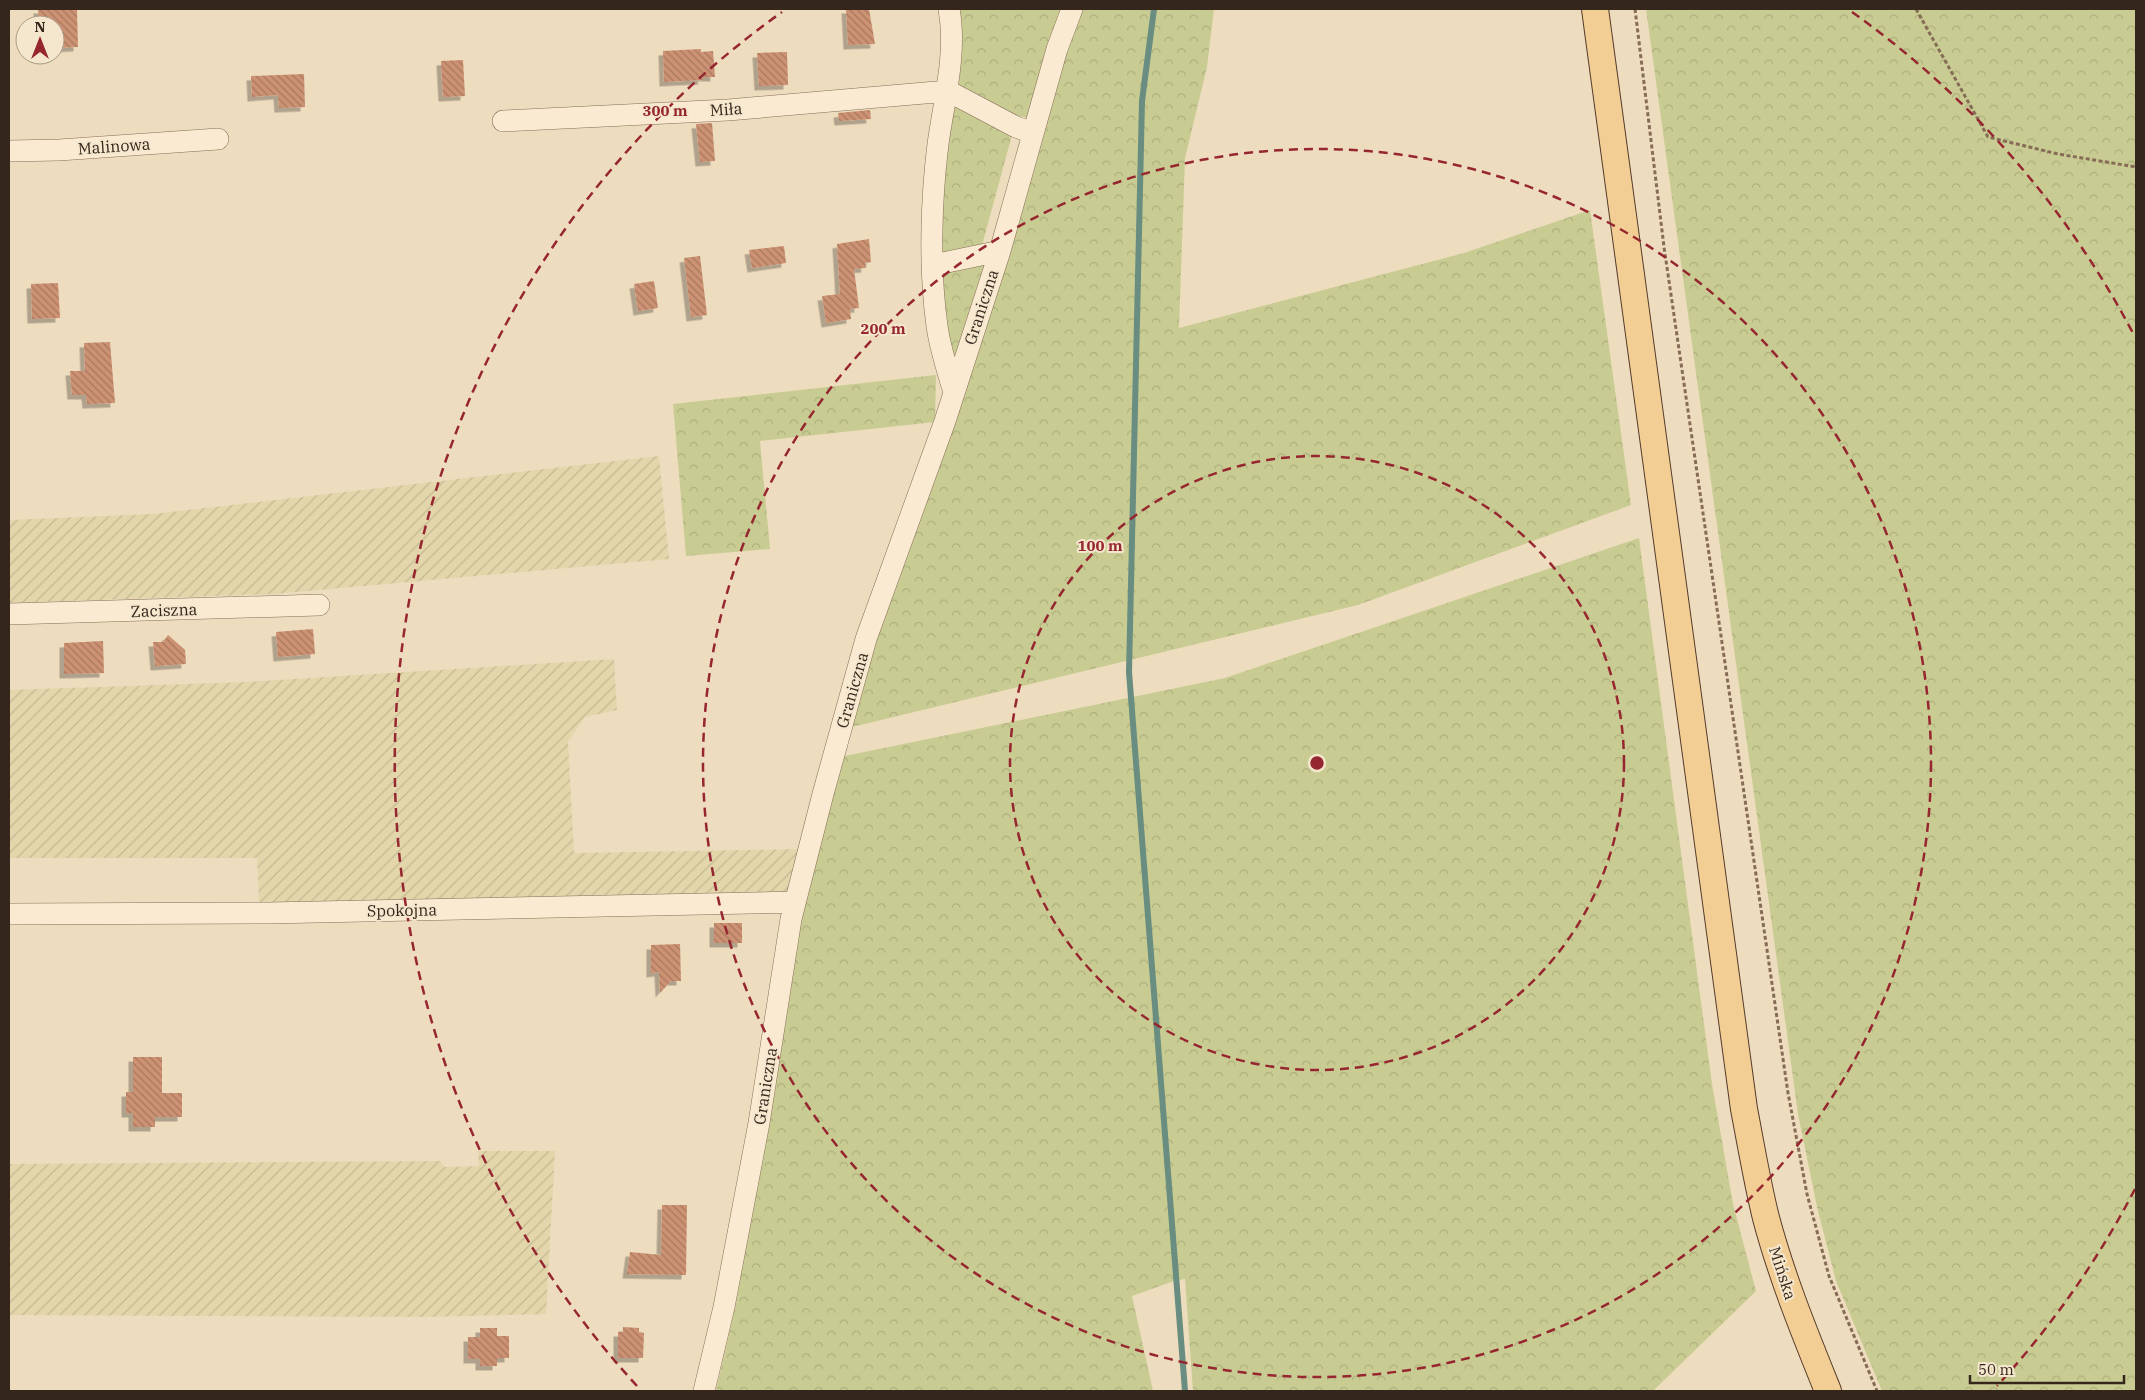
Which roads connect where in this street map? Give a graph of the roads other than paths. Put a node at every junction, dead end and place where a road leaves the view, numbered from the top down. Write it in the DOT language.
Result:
graph roads {
  1 [pos="949,9"];
  2 [pos="1072,9"];
  3 [pos="1595,9"];
  4 [pos="948,91"];
  5 [pos="504,121"];
  6 [pos="1033,133"];
  7 [pos="218,139"];
  8 [pos="9,151"];
  9 [pos="1000,251"];
  10 [pos="933,265"];
  11 [pos="954,392"];
  12 [pos="319,605"];
  13 [pos="9,614"];
  14 [pos="795,902"];
  15 [pos="9,914"];
  16 [pos="704,1391"];
  17 [pos="1828,1391"];
  1 -- 4 [label="street"];
  2 -- 6 [label="street, Graniczna"];
  3 -- 17 [label="main road, Mińska"];
  4 -- 5 [label="street, Miła"];
  4 -- 6 [label="street"];
  4 -- 10 [label="street"];
  6 -- 9 [label="street, Graniczna"];
  7 -- 8 [label="street, Malinowa"];
  9 -- 10 [label="street"];
  9 -- 11 [label="street, Graniczna"];
  10 -- 11 [label="street"];
  11 -- 14 [label="street, Graniczna"];
  12 -- 13 [label="street, Zaciszna"];
  14 -- 15 [label="street, Spokojna"];
  14 -- 16 [label="street, Graniczna"];
}
